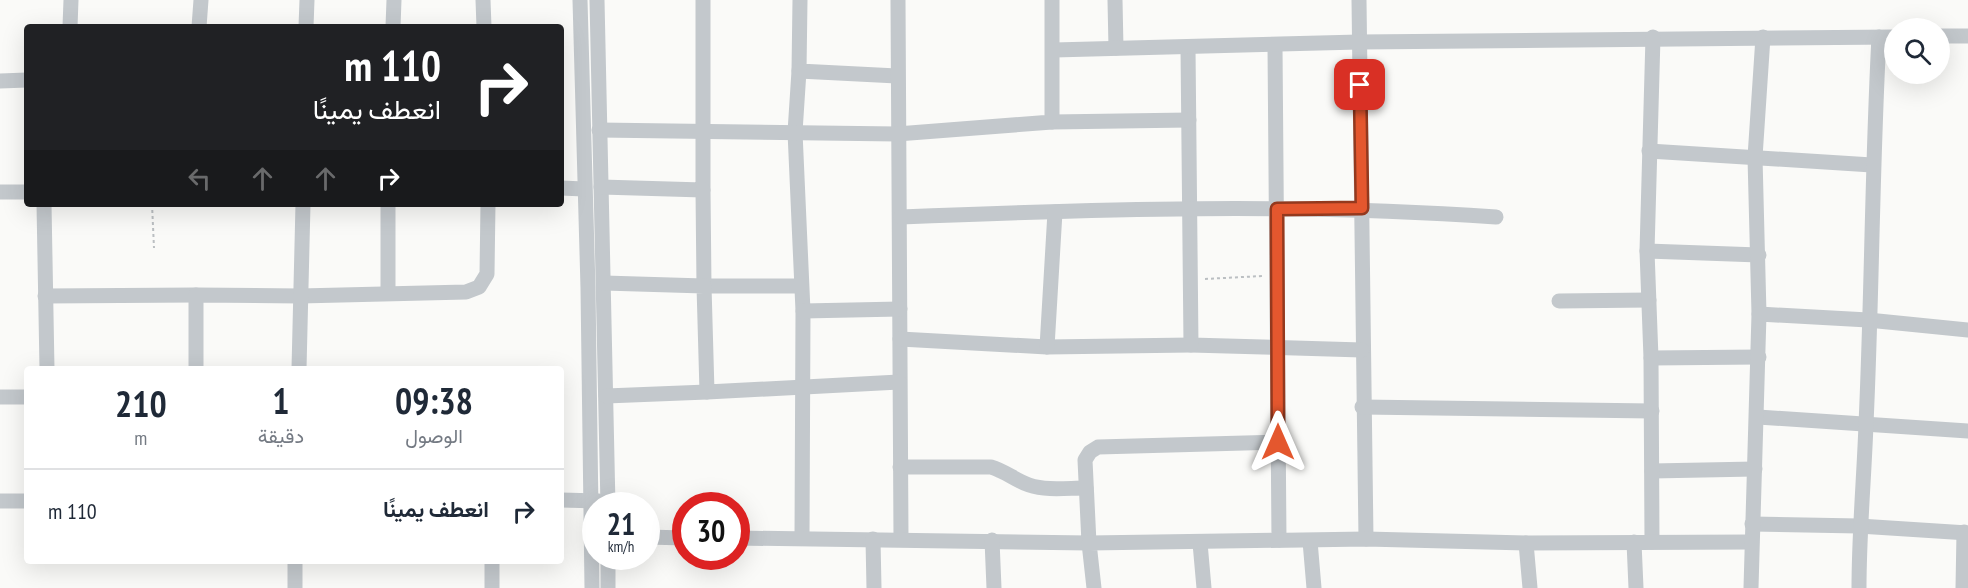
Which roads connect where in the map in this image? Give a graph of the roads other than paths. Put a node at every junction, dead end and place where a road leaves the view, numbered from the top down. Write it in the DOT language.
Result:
graph roads {
  1 [pos="71,0"];
  2 [pos="201,0"];
  3 [pos="307,0"];
  4 [pos="394,0"];
  5 [pos="483,0"];
  6 [pos="579,0"];
  7 [pos="597,0"];
  8 [pos="703,0"];
  9 [pos="800,0"];
  10 [pos="898,0"];
  11 [pos="1052,0"];
  12 [pos="1115,0"];
  13 [pos="1359,0"];
  14 [pos="70,24"];
  15 [pos="199,24"];
  16 [pos="306,24"];
  17 [pos="393,24"];
  18 [pos="484,24"];
  19 [pos="1950,36"];
  20 [pos="1968,36"];
  21 [pos="1653,37"];
  22 [pos="1763,37"];
  23 [pos="1884,37"];
  24 [pos="1359,42"];
  25 [pos="1275,46"];
  26 [pos="1116,48"];
  27 [pos="1188,48"];
  28 [pos="1054,50"];
  29 [pos="1884,63"];
  30 [pos="799,71"];
  31 [pos="897,76"];
  32 [pos="24,80"];
  33 [pos="0,81"];
  34 [pos="1189,120"];
  35 [pos="1052,122"];
  36 [pos="598,130"];
  37 [pos="703,132"];
  38 [pos="795,132"];
  39 [pos="897,134"];
  40 [pos="1649,150"];
  41 [pos="1755,158"];
  42 [pos="1872,165"];
  43 [pos="601,187"];
  44 [pos="564,188"];
  45 [pos="584,189"];
  46 [pos="703,190"];
  47 [pos="0,192"];
  48 [pos="24,192"];
  49 [pos="44,207"];
  50 [pos="303,207"];
  51 [pos="388,207"];
  52 [pos="488,207"];
  53 [pos="1362,208"];
  54 [pos="1277,209"];
  55 [pos="1190,210"];
  56 [pos="1055,212"];
  57 [pos="901,217"];
  58 [pos="1496,217"];
  59 [pos="1647,251"];
  60 [pos="1759,255"];
  61 [pos="604,283"];
  62 [pos="704,286"];
  63 [pos="801,286"];
  64 [pos="388,292"];
  65 [pos="196,295"];
  66 [pos="45,296"];
  67 [pos="300,296"];
  68 [pos="1648,300"];
  69 [pos="1559,301"];
  70 [pos="900,309"];
  71 [pos="803,311"];
  72 [pos="1760,314"];
  73 [pos="1868,320"];
  74 [pos="1968,330"];
  75 [pos="900,339"];
  76 [pos="1191,345"];
  77 [pos="1277,346"];
  78 [pos="1047,347"];
  79 [pos="1362,350"];
  80 [pos="1759,357"];
  81 [pos="1651,358"];
  82 [pos="46,366"];
  83 [pos="196,366"];
  84 [pos="299,366"];
  85 [pos="899,382"];
  86 [pos="803,388"];
  87 [pos="707,392"];
  88 [pos="606,396"];
  89 [pos="0,397"];
  90 [pos="24,397"];
  91 [pos="1362,407"];
  92 [pos="1652,411"];
  93 [pos="1758,417"];
  94 [pos="1968,423"];
  95 [pos="1866,424"];
  96 [pos="1968,431"];
  97 [pos="1278,442"];
  98 [pos="900,467"];
  99 [pos="1755,469"];
  100 [pos="1652,471"];
  101 [pos="1086,488"];
  102 [pos="591,492"];
  103 [pos="608,492"];
  104 [pos="564,500"];
  105 [pos="582,500"];
  106 [pos="0,501"];
  107 [pos="24,501"];
  108 [pos="1752,524"];
  109 [pos="1859,526"];
  110 [pos="1966,533"];
  111 [pos="750,538"];
  112 [pos="802,538"];
  113 [pos="873,539"];
  114 [pos="901,539"];
  115 [pos="1366,539"];
  116 [pos="992,540"];
  117 [pos="1279,540"];
  118 [pos="1310,541"];
  119 [pos="1634,542"];
  120 [pos="1652,542"];
  121 [pos="1751,542"];
  122 [pos="1089,543"];
  123 [pos="1200,543"];
  124 [pos="1526,543"];
  125 [pos="295,564"];
  126 [pos="492,564"];
  127 [pos="592,570"];
  128 [pos="608,570"];
  129 [pos="295,588"];
  130 [pos="492,588"];
  131 [pos="592,588"];
  132 [pos="608,588"];
  133 [pos="874,588"];
  134 [pos="994,588"];
  135 [pos="1094,588"];
  136 [pos="1204,588"];
  137 [pos="1314,588"];
  138 [pos="1530,588"];
  139 [pos="1636,588"];
  140 [pos="1751,588"];
  141 [pos="1859,588"];
  142 [pos="1963,588"];
  1 -- 14 [label="street"];
  2 -- 15 [label="street"];
  3 -- 16 [label="street"];
  4 -- 17 [label="street"];
  5 -- 18 [label="street"];
  6 -- 45 [label="street"];
  7 -- 36 [label="street"];
  8 -- 37 [label="street"];
  9 -- 30 [label="street"];
  10 -- 31 [label="street"];
  11 -- 28 [label="street"];
  12 -- 26 [label="street"];
  13 -- 24 [label="street"];
  19 -- 20 [label="street"];
  21 -- 22 [label="street"];
  21 -- 24 [label="street"];
  21 -- 40 [label="street"];
  22 -- 23 [label="street"];
  22 -- 41 [label="street"];
  24 -- 25 [label="street"];
  24 -- 53 [label="street"];
  25 -- 27 [label="street"];
  25 -- 54 [label="street"];
  26 -- 27 [label="street"];
  26 -- 28 [label="street"];
  27 -- 34 [label="street"];
  28 -- 35 [label="street"];
  29 -- 42 [label="street"];
  30 -- 31 [label="street"];
  30 -- 38 [label="street"];
  31 -- 39 [label="street"];
  32 -- 33 [label="street"];
  34 -- 35 [label="street"];
  34 -- 55 [label="street"];
  35 -- 39 [label="street"];
  36 -- 37 [label="street"];
  36 -- 43 [label="street"];
  37 -- 38 [label="street"];
  37 -- 46 [label="street"];
  38 -- 39 [label="street"];
  38 -- 63 [label="street"];
  39 -- 57 [label="street"];
  40 -- 41 [label="street"];
  40 -- 59 [label="street"];
  41 -- 42 [label="street"];
  41 -- 60 [label="street"];
  42 -- 73 [label="street"];
  43 -- 46 [label="street"];
  43 -- 61 [label="street"];
  44 -- 45 [label="street"];
  45 -- 102 [label="street"];
  46 -- 62 [label="street"];
  47 -- 48 [label="street"];
  49 -- 66 [label="street"];
  50 -- 67 [label="street"];
  51 -- 64 [label="street"];
  52 -- 64 [label="street"];
  53 -- 54 [label="street"];
  53 -- 58 [label="street"];
  53 -- 79 [label="street"];
  54 -- 55 [label="street"];
  54 -- 77 [label="street"];
  55 -- 56 [label="street"];
  55 -- 76 [label="street"];
  56 -- 57 [label="street"];
  56 -- 78 [label="street"];
  57 -- 70 [label="street"];
  59 -- 60 [label="street"];
  59 -- 68 [label="street"];
  60 -- 72 [label="street"];
  61 -- 62 [label="street"];
  61 -- 88 [label="street"];
  62 -- 63 [label="street"];
  62 -- 87 [label="street"];
  63 -- 71 [label="street"];
  64 -- 67 [label="street"];
  65 -- 66 [label="street"];
  65 -- 67 [label="street"];
  65 -- 83 [label="street"];
  66 -- 82 [label="street"];
  67 -- 84 [label="street"];
  68 -- 69 [label="street"];
  68 -- 81 [label="street"];
  70 -- 71 [label="street"];
  70 -- 75 [label="street"];
  71 -- 86 [label="street"];
  72 -- 73 [label="street"];
  72 -- 80 [label="street"];
  73 -- 74 [label="street"];
  73 -- 95 [label="street"];
  75 -- 78 [label="street"];
  75 -- 85 [label="street"];
  76 -- 77 [label="street"];
  76 -- 78 [label="street"];
  77 -- 79 [label="street"];
  77 -- 97 [label="street"];
  79 -- 91 [label="street"];
  80 -- 81 [label="street"];
  80 -- 93 [label="street"];
  81 -- 92 [label="street"];
  85 -- 86 [label="street"];
  85 -- 98 [label="street"];
  86 -- 87 [label="street"];
  86 -- 112 [label="street"];
  87 -- 88 [label="street"];
  88 -- 103 [label="street"];
  89 -- 90 [label="street"];
  91 -- 92 [label="street"];
  91 -- 115 [label="street"];
  92 -- 100 [label="street"];
  93 -- 95 [label="street"];
  93 -- 99 [label="street"];
  94 -- 96 [label="street"];
  95 -- 96 [label="street"];
  95 -- 109 [label="street"];
  97 -- 101 [label="street"];
  97 -- 117 [label="street"];
  98 -- 101 [label="street"];
  98 -- 114 [label="street"];
  99 -- 100 [label="street"];
  99 -- 108 [label="street"];
  100 -- 120 [label="street"];
  101 -- 122 [label="street"];
  104 -- 105 [label="street"];
  106 -- 107 [label="street"];
  108 -- 109 [label="street"];
  108 -- 121 [label="street"];
  109 -- 110 [label="street"];
  109 -- 141 [label="street"];
  110 -- 142 [label="street"];
  111 -- 112 [label="street"];
  112 -- 113 [label="street"];
  113 -- 114 [label="street"];
  113 -- 133 [label="street"];
  114 -- 116 [label="street"];
  115 -- 118 [label="street"];
  115 -- 124 [label="street"];
  116 -- 122 [label="street"];
  116 -- 134 [label="street"];
  117 -- 118 [label="street"];
  117 -- 123 [label="street"];
  118 -- 137 [label="street"];
  119 -- 120 [label="street"];
  119 -- 124 [label="street"];
  119 -- 139 [label="street"];
  120 -- 121 [label="street"];
  121 -- 140 [label="street"];
  122 -- 123 [label="street"];
  122 -- 135 [label="street"];
  123 -- 136 [label="street"];
  124 -- 138 [label="street"];
  125 -- 129 [label="street"];
  126 -- 130 [label="street"];
  127 -- 131 [label="street"];
  128 -- 132 [label="street"];
}
